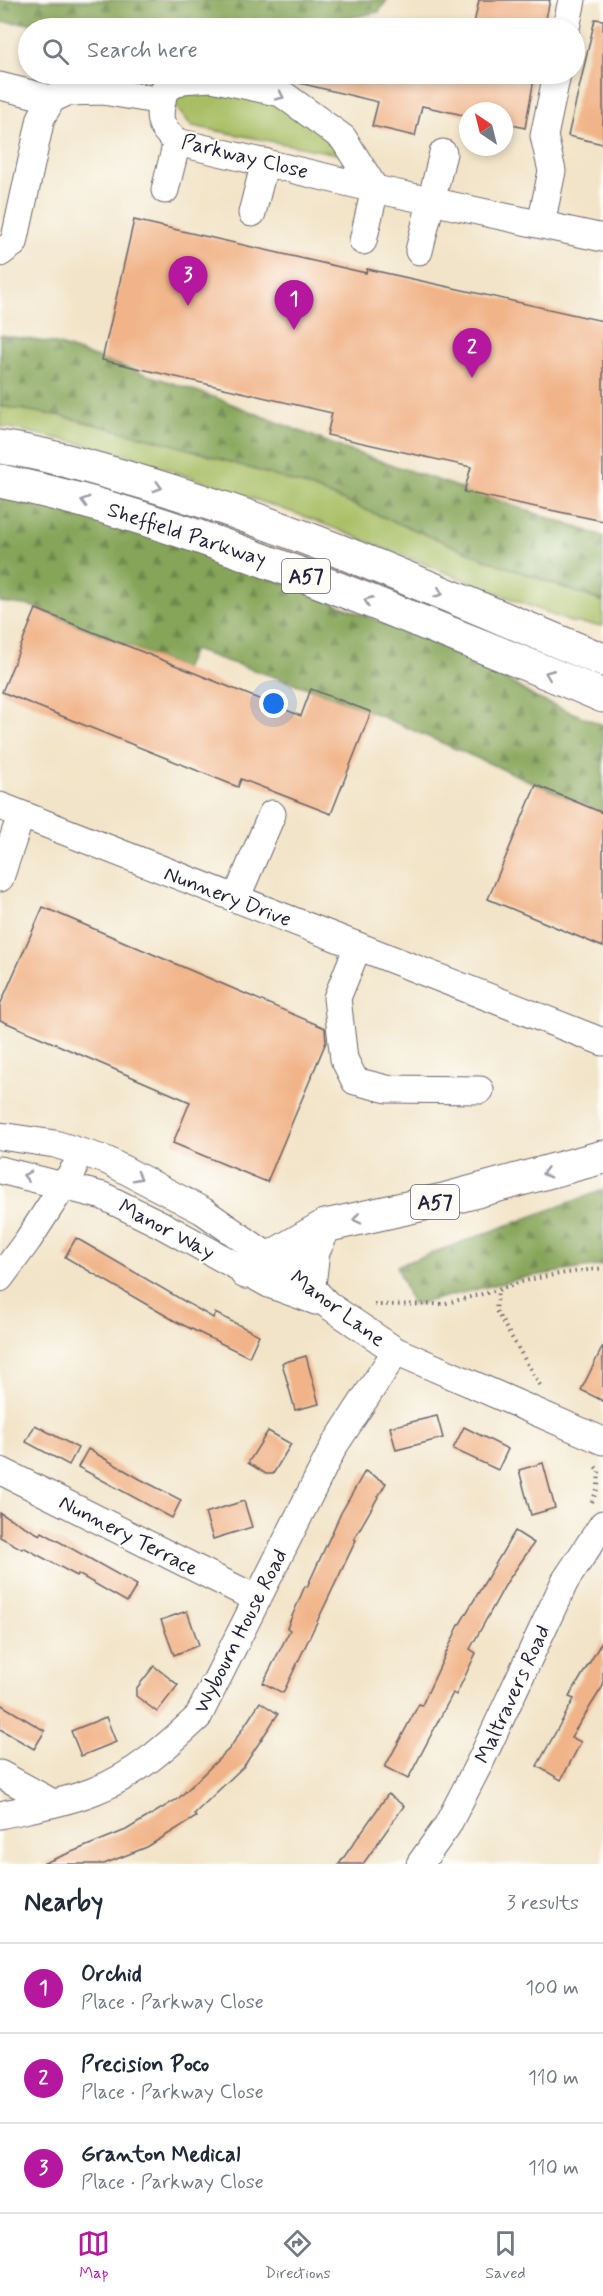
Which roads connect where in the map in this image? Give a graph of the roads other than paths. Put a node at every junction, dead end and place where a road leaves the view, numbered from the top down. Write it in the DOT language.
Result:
graph roads {
  1 [pos="572,0"];
  2 [pos="568,18"];
  3 [pos="175,84"];
  4 [pos="240,84"];
  5 [pos="555,84"];
  6 [pos="0,86"];
  7 [pos="52,99"];
  8 [pos="162,101"];
  9 [pos="177,142"];
  10 [pos="443,153"];
  11 [pos="265,162"];
  12 [pos="375,189"];
  13 [pos="165,190"];
  14 [pos="430,200"];
  15 [pos="252,213"];
  16 [pos="542,224"];
  17 [pos="603,238"];
  18 [pos="363,241"];
  19 [pos="419,251"];
  20 [pos="0,253"];
  21 [pos="0,447"];
  22 [pos="0,481"];
  23 [pos="603,660"];
  24 [pos="603,696"];
  25 [pos="10,811"];
  26 [pos="272,814"];
  27 [pos="0,878"];
  28 [pos="236,899"];
  29 [pos="358,946"];
  30 [pos="603,1042"];
  31 [pos="480,1090"];
  32 [pos="0,1136"];
  33 [pos="85,1152"];
  34 [pos="603,1157"];
  35 [pos="0,1170"];
  36 [pos="64,1184"];
  37 [pos="325,1226"];
  38 [pos="258,1265"];
  39 [pos="0,1278"];
  40 [pos="319,1295"];
  41 [pos="396,1351"];
  42 [pos="603,1441"];
  43 [pos="1,1471"];
  44 [pos="603,1524"];
  45 [pos="257,1599"];
  46 [pos="0,1774"];
  47 [pos="53,1803"];
  48 [pos="0,1815"];
  49 [pos="420,1864"];
  1 -- 2 [label="street"];
  8 -- 3 [label="street, one-way"];
  4 -- 12 [label="street, one-way"];
  5 -- 16 [label="street"];
  6 -- 7 [label="street"];
  7 -- 8 [label="street"];
  7 -- 20 [label="street"];
  8 -- 9 [label="street, Parkway Close"];
  9 -- 11 [label="street, Parkway Close"];
  9 -- 13 [label="street"];
  10 -- 14 [label="street"];
  11 -- 12 [label="street, Parkway Close"];
  11 -- 15 [label="street"];
  12 -- 14 [label="street, Parkway Close"];
  12 -- 18 [label="street"];
  14 -- 16 [label="street, Parkway Close"];
  14 -- 19 [label="street"];
  16 -- 17 [label="street, Parkway Close"];
  21 -- 23 [label="highway, Sheffield Parkway / A57, one-way"];
  24 -- 22 [label="highway, Sheffield Parkway / A57, one-way"];
  25 -- 27 [label="street, Nunnery Drive"];
  25 -- 28 [label="street, Nunnery Drive"];
  26 -- 28 [label="street"];
  28 -- 29 [label="street, Nunnery Drive"];
  29 -- 30 [label="street, Nunnery Drive"];
  29 -- 31 [label="street"];
  32 -- 33 [label="street"];
  33 -- 36 [label="street"];
  33 -- 38 [label="street, Manor Lane, one-way"];
  34 -- 37 [label="highway, A57, one-way"];
  36 -- 35 [label="street, Manor Way, one-way"];
  36 -- 38 [label="street, Manor Way"];
  36 -- 39 [label="street"];
  37 -- 38 [label="highway, A57"];
  37 -- 40 [label="highway"];
  38 -- 40 [label="street, Manor Lane"];
  40 -- 41 [label="street, Manor Lane"];
  41 -- 42 [label="street, Manor Lane"];
  41 -- 45 [label="street, Wybourn House Road"];
  43 -- 45 [label="street, Nunnery Terrace"];
  44 -- 49 [label="street, Maltravers Road"];
  45 -- 47 [label="street, Wybourn House Road"];
  46 -- 47 [label="street"];
  47 -- 48 [label="street, Wybourn House Road"];
}
